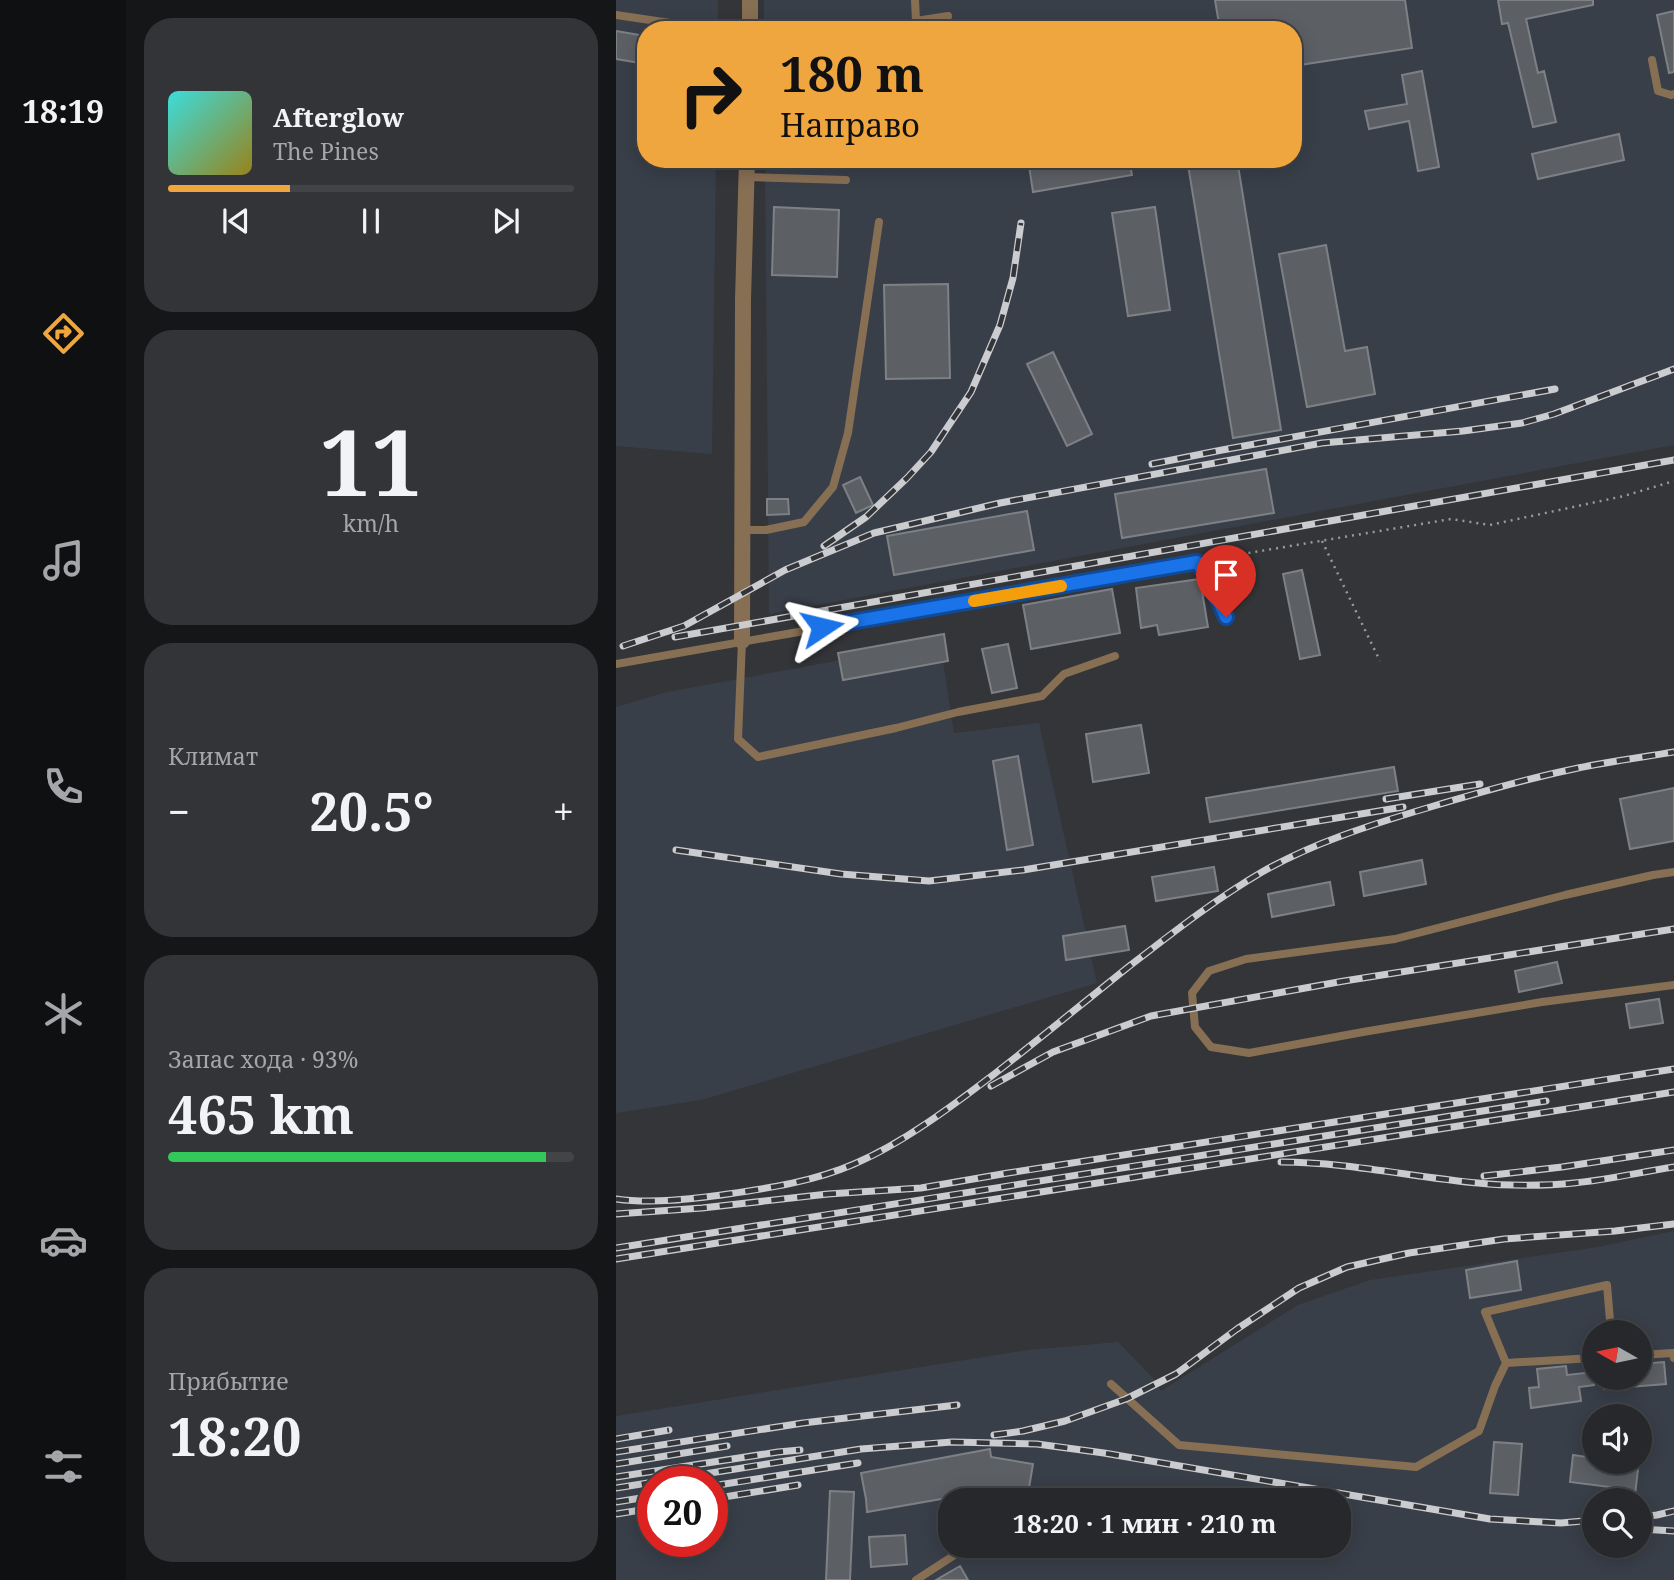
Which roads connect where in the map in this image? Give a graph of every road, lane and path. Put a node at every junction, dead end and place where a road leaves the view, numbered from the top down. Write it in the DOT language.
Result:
graph roads {
  1 [pos="750,0"];
  2 [pos="915,0"];
  3 [pos="616,15"];
  4 [pos="948,16"];
  5 [pos="656,21"];
  6 [pos="750,21"];
  7 [pos="1651,61"];
  8 [pos="1674,94"];
  9 [pos="747,168"];
  10 [pos="747,177"];
  11 [pos="846,180"];
  12 [pos="879,222"];
  13 [pos="1674,481"];
  14 [pos="742,530"];
  15 [pos="1322,541"];
  16 [pos="1197,562"];
  17 [pos="1226,617"];
  18 [pos="741,641"];
  19 [pos="1115,656"];
  20 [pos="1380,661"];
  21 [pos="616,664"];
  22 [pos="1674,872"];
  23 [pos="1674,985"];
  24 [pos="1610,1320"];
  25 [pos="1652,1354"];
  26 [pos="1582,1358"];
  27 [pos="1674,1358"];
  28 [pos="1506,1363"];
  29 [pos="1111,1384"];
  30 [pos="950,1558"];
  31 [pos="916,1580"];
  1 -- 6 [label="street"];
  2 -- 4 [label="lane"];
  3 -- 5 [label="lane"];
  7 -- 8 [label="lane"];
  9 -- 10 [label="street"];
  10 -- 11 [label="lane"];
  10 -- 14 [label="street"];
  12 -- 14 [label="lane"];
  13 -- 15 [label="path"];
  14 -- 18 [label="street"];
  15 -- 16 [label="path"];
  15 -- 20 [label="path"];
  16 -- 17 [label="lane"];
  16 -- 18 [label="lane"];
  18 -- 19 [label="lane"];
  18 -- 21 [label="lane"];
  22 -- 23 [label="lane"];
  24 -- 28 [label="lane"];
  25 -- 27 [label="lane"];
  26 -- 28 [label="lane"];
  28 -- 29 [label="lane"];
  30 -- 31 [label="lane"];
}
